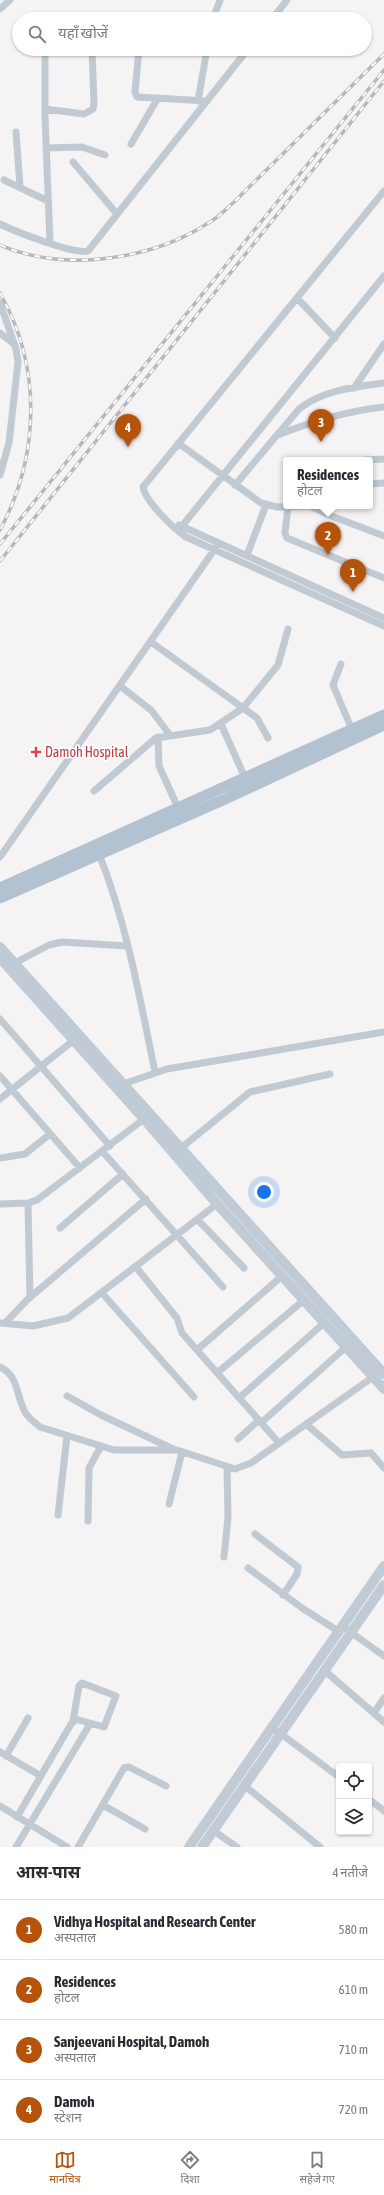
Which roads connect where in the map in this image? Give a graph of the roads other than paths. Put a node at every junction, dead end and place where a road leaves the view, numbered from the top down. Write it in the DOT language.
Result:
graph roads {
  1 [pos="10,0"];
  2 [pos="220,0"];
  3 [pos="287,0"];
  4 [pos="0,9"];
  5 [pos="216,12"];
  6 [pos="278,12"];
  7 [pos="45,56"];
  8 [pos="92,56"];
  9 [pos="139,56"];
  10 [pos="206,56"];
  11 [pos="242,56"];
  12 [pos="158,98"];
  13 [pos="198,101"];
  14 [pos="206,101"];
  15 [pos="45,109"];
  16 [pos="16,132"];
  17 [pos="131,144"];
  18 [pos="46,148"];
  19 [pos="105,155"];
  20 [pos="73,162"];
  21 [pos="4,180"];
  22 [pos="20,187"];
  23 [pos="384,191"];
  24 [pos="48,201"];
  25 [pos="117,214"];
  26 [pos="0,224"];
  27 [pos="50,243"];
  28 [pos="384,276"];
  29 [pos="297,298"];
  30 [pos="0,303"];
  31 [pos="0,333"];
  32 [pos="335,338"];
  33 [pos="14,344"];
  34 [pos="384,344"];
  35 [pos="384,383"];
  36 [pos="354,388"];
  37 [pos="384,407"];
  38 [pos="277,436"];
  39 [pos="178,443"];
  40 [pos="384,459"];
  41 [pos="373,460"];
  42 [pos="0,475"];
  43 [pos="223,476"];
  44 [pos="384,483"];
  45 [pos="373,484"];
  46 [pos="235,485"];
  47 [pos="266,505"];
  48 [pos="283,506"];
  49 [pos="285,509"];
  50 [pos="318,509"];
  51 [pos="166,519"];
  52 [pos="182,526"];
  53 [pos="384,536"];
  54 [pos="219,543"];
  55 [pos="215,550"];
  56 [pos="246,555"];
  57 [pos="384,578"];
  58 [pos="301,580"];
  59 [pos="298,588"];
  60 [pos="341,599"];
  61 [pos="338,606"];
  62 [pos="382,622"];
  63 [pos="288,629"];
  64 [pos="151,642"];
  65 [pos="341,664"];
  66 [pos="120,686"];
  67 [pos="243,708"];
  68 [pos="384,715"];
  69 [pos="221,724"];
  70 [pos="384,725"];
  71 [pos="354,733"];
  72 [pos="170,735"];
  73 [pos="158,737"];
  74 [pos="268,738"];
  75 [pos="247,783"];
  76 [pos="94,791"];
  77 [pos="180,813"];
  78 [pos="104,849"];
  79 [pos="0,857"];
  80 [pos="0,888"];
  81 [pos="0,898"];
  82 [pos="127,946"];
  83 [pos="0,947"];
  84 [pos="0,958"];
  85 [pos="10,965"];
  86 [pos="0,1019"];
  87 [pos="384,1032"];
  88 [pos="74,1040"];
  89 [pos="40,1065"];
  90 [pos="155,1072"];
  91 [pos="330,1074"];
  92 [pos="0,1076"];
  93 [pos="124,1084"];
  94 [pos="11,1089"];
  95 [pos="0,1099"];
  96 [pos="144,1119"];
  97 [pos="50,1134"];
  98 [pos="110,1146"];
  99 [pos="181,1148"];
  100 [pos="102,1151"];
  101 [pos="1,1157"];
  102 [pos="80,1168"];
  103 [pos="123,1174"];
  104 [pos="146,1199"];
  105 [pos="28,1203"];
  106 [pos="0,1204"];
  107 [pos="217,1204"];
  108 [pos="198,1220"];
  109 [pos="60,1228"];
  110 [pos="178,1235"];
  111 [pos="136,1267"];
  112 [pos="244,1268"];
  113 [pos="282,1276"];
  114 [pos="223,1287"];
  115 [pos="102,1293"];
  116 [pos="30,1298"];
  117 [pos="304,1300"];
  118 [pos="3,1323"];
  119 [pos="324,1323"];
  120 [pos="346,1347"];
  121 [pos="197,1350"];
  122 [pos="0,1367"];
  123 [pos="217,1373"];
  124 [pos="384,1374"];
  125 [pos="373,1377"];
  126 [pos="384,1389"];
  127 [pos="67,1396"];
  128 [pos="194,1397"];
  129 [pos="239,1398"];
  130 [pos="260,1422"];
  131 [pos="306,1424"];
  132 [pos="67,1436"];
  133 [pos="238,1439"];
  134 [pos="279,1443"];
  135 [pos="101,1446"];
  136 [pos="179,1451"];
  137 [pos="227,1467"];
  138 [pos="384,1468"];
  139 [pos="169,1504"];
  140 [pos="58,1515"];
  141 [pos="88,1521"];
  142 [pos="255,1534"];
  143 [pos="224,1557"];
  144 [pos="384,1566"];
  145 [pos="248,1568"];
  146 [pos="382,1591"];
  147 [pos="283,1594"];
  148 [pos="340,1629"];
  149 [pos="352,1632"];
  150 [pos="384,1656"];
  151 [pos="325,1671"];
  152 [pos="384,1698"];
  153 [pos="374,1713"];
  154 [pos="28,1718"];
  155 [pos="72,1721"];
  156 [pos="384,1722"];
  157 [pos="90,1724"];
  158 [pos="272,1727"];
  159 [pos="281,1734"];
  160 [pos="3,1754"];
  161 [pos="252,1755"];
  162 [pos="263,1760"];
  163 [pos="336,1775"];
  164 [pos="41,1776"];
  165 [pos="166,1786"];
  166 [pos="245,1786"];
  167 [pos="372,1801"];
  168 [pos="103,1805"];
  169 [pos="0,1806"];
  170 [pos="384,1811"];
  171 [pos="17,1817"];
  172 [pos="31,1824"];
  173 [pos="145,1830"];
  174 [pos="214,1831"];
  175 [pos="16,1847"];
  176 [pos="67,1847"];
  177 [pos="78,1847"];
  178 [pos="189,1847"];
  179 [pos="202,1847"];
  180 [pos="237,1847"];
  181 [pos="320,1847"];
  1 -- 4 [label="street"];
  2 -- 5 [label="street"];
  3 -- 6 [label="street"];
  7 -- 15 [label="street"];
  8 -- 15 [label="street"];
  9 -- 12 [label="street"];
  10 -- 13 [label="street"];
  11 -- 14 [label="street"];
  12 -- 13 [label="street"];
  12 -- 17 [label="street"];
  13 -- 14 [label="street"];
  14 -- 25 [label="street"];
  15 -- 18 [label="street"];
  16 -- 22 [label="street"];
  18 -- 19 [label="street"];
  18 -- 24 [label="street"];
  20 -- 25 [label="street"];
  21 -- 22 [label="street"];
  22 -- 24 [label="street"];
  23 -- 29 [label="street"];
  24 -- 27 [label="street"];
  25 -- 27 [label="street"];
  26 -- 27 [label="street"];
  28 -- 32 [label="street"];
  29 -- 32 [label="street"];
  29 -- 39 [label="street"];
  30 -- 33 [label="street"];
  31 -- 33 [label="street"];
  32 -- 43 [label="street"];
  33 -- 42 [label="street"];
  34 -- 36 [label="street"];
  35 -- 36 [label="street"];
  36 -- 38 [label="street"];
  37 -- 38 [label="street"];
  38 -- 46 [label="street"];
  39 -- 43 [label="street"];
  39 -- 51 [label="street"];
  40 -- 41 [label="street"];
  43 -- 46 [label="street"];
  43 -- 52 [label="street"];
  44 -- 45 [label="street"];
  46 -- 47 [label="street"];
  47 -- 48 [label="street"];
  47 -- 56 [label="street"];
  49 -- 57 [label="street"];
  50 -- 53 [label="street"];
  51 -- 52 [label="street"];
  51 -- 55 [label="street"];
  52 -- 54 [label="street"];
  54 -- 55 [label="street"];
  54 -- 56 [label="street"];
  55 -- 59 [label="street"];
  55 -- 64 [label="street"];
  56 -- 58 [label="street"];
  58 -- 59 [label="street"];
  58 -- 60 [label="street"];
  59 -- 61 [label="street"];
  60 -- 61 [label="street"];
  60 -- 62 [label="street"];
  61 -- 62 [label="street"];
  63 -- 67 [label="street"];
  64 -- 66 [label="street"];
  64 -- 67 [label="street"];
  65 -- 71 [label="street"];
  66 -- 72 [label="street"];
  66 -- 79 [label="street"];
  67 -- 69 [label="street"];
  67 -- 74 [label="street"];
  68 -- 71 [label="main road"];
  69 -- 72 [label="street"];
  69 -- 75 [label="street"];
  70 -- 71 [label="main road"];
  71 -- 75 [label="main road"];
  72 -- 73 [label="street"];
  73 -- 76 [label="street"];
  73 -- 77 [label="street"];
  75 -- 77 [label="main road"];
  77 -- 78 [label="main road"];
  78 -- 80 [label="main road"];
  78 -- 81 [label="main road"];
  78 -- 82 [label="street"];
  82 -- 85 [label="street"];
  82 -- 90 [label="street"];
  83 -- 85 [label="main road"];
  84 -- 85 [label="main road"];
  85 -- 88 [label="main road"];
  85 -- 93 [label="main road"];
  86 -- 89 [label="street"];
  87 -- 90 [label="street"];
  88 -- 89 [label="street"];
  88 -- 96 [label="main road"];
  89 -- 94 [label="street"];
  89 -- 98 [label="street"];
  90 -- 93 [label="street"];
  91 -- 99 [label="street"];
  92 -- 94 [label="street"];
  93 -- 99 [label="main road"];
  94 -- 95 [label="street"];
  94 -- 97 [label="street"];
  96 -- 98 [label="street"];
  96 -- 107 [label="main road"];
  97 -- 101 [label="street"];
  97 -- 102 [label="street"];
  98 -- 100 [label="street"];
  99 -- 124 [label="main road"];
  100 -- 102 [label="street"];
  100 -- 103 [label="street"];
  102 -- 105 [label="street"];
  103 -- 104 [label="street"];
  103 -- 109 [label="street"];
  104 -- 110 [label="street"];
  104 -- 116 [label="street"];
  105 -- 106 [label="street"];
  105 -- 116 [label="street"];
  107 -- 108 [label="street"];
  107 -- 113 [label="main road"];
  108 -- 110 [label="street"];
  108 -- 112 [label="street"];
  110 -- 111 [label="street"];
  110 -- 114 [label="street"];
  111 -- 115 [label="street"];
  111 -- 121 [label="street"];
  113 -- 117 [label="main road"];
  113 -- 121 [label="street"];
  115 -- 118 [label="street"];
  115 -- 128 [label="street"];
  116 -- 118 [label="street"];
  117 -- 119 [label="main road"];
  117 -- 123 [label="street"];
  119 -- 120 [label="main road"];
  119 -- 129 [label="street"];
  120 -- 125 [label="main road"];
  120 -- 130 [label="street"];
  121 -- 123 [label="street"];
  122 -- 132 [label="street"];
  123 -- 129 [label="street"];
  125 -- 126 [label="main road"];
  125 -- 131 [label="street"];
  127 -- 136 [label="street"];
  129 -- 130 [label="street"];
  130 -- 133 [label="street"];
  130 -- 134 [label="street"];
  131 -- 134 [label="street"];
  131 -- 138 [label="street"];
  132 -- 135 [label="street"];
  132 -- 140 [label="street"];
  134 -- 137 [label="street"];
  135 -- 136 [label="street"];
  135 -- 141 [label="street"];
  136 -- 137 [label="street"];
  136 -- 139 [label="street"];
  137 -- 143 [label="street"];
  142 -- 147 [label="street"];
  144 -- 148 [label="main road"];
  145 -- 147 [label="street"];
  146 -- 149 [label="main road"];
  147 -- 148 [label="street"];
  148 -- 149 [label="street"];
  148 -- 158 [label="main road"];
  149 -- 150 [label="street"];
  149 -- 151 [label="main road"];
  151 -- 153 [label="street"];
  151 -- 159 [label="main road"];
  152 -- 153 [label="street"];
  153 -- 156 [label="street"];
  154 -- 160 [label="street"];
  155 -- 157 [label="street"];
  155 -- 157 [label="street"];
  155 -- 164 [label="street"];
  157 -- 172 [label="street"];
  158 -- 159 [label="street"];
  158 -- 161 [label="main road"];
  159 -- 162 [label="main road"];
  159 -- 163 [label="street"];
  160 -- 164 [label="street"];
  161 -- 162 [label="main road"];
  161 -- 178 [label="main road"];
  162 -- 166 [label="main road"];
  164 -- 171 [label="street"];
  165 -- 168 [label="street"];
  166 -- 174 [label="main road"];
  166 -- 181 [label="street"];
  167 -- 170 [label="street"];
  168 -- 173 [label="street"];
  168 -- 177 [label="street"];
  169 -- 171 [label="street"];
  171 -- 172 [label="street"];
  172 -- 175 [label="street"];
  172 -- 176 [label="street"];
  174 -- 179 [label="main road"];
  174 -- 180 [label="street"];
}
